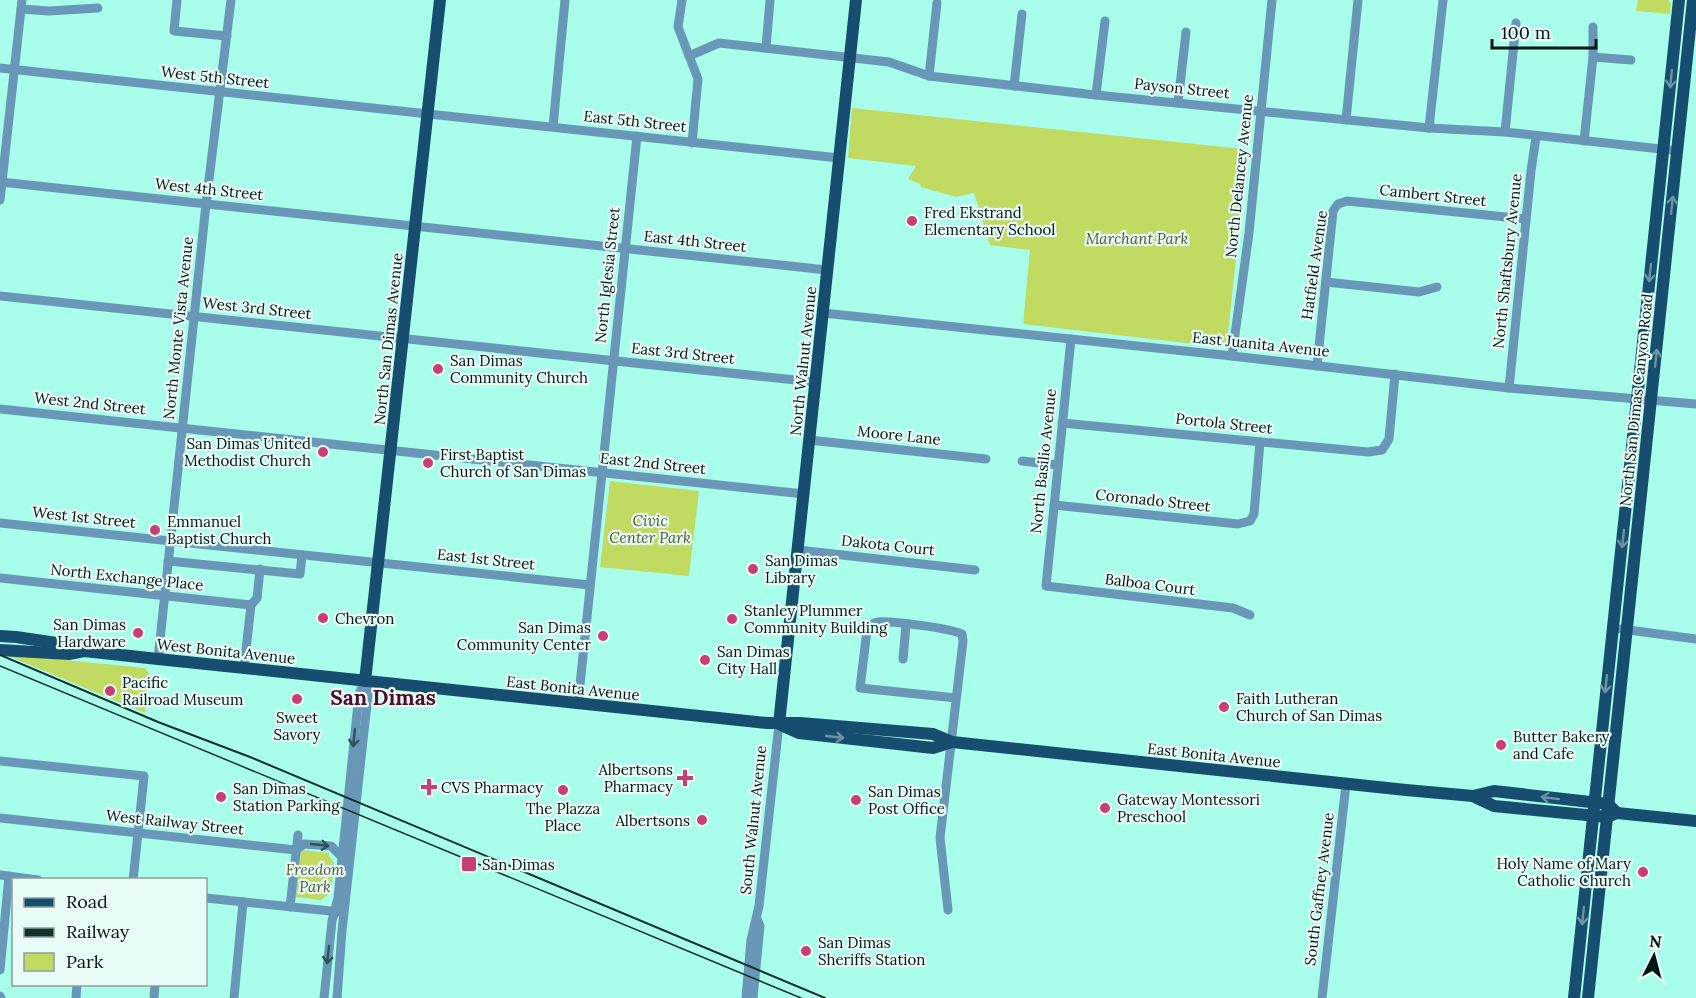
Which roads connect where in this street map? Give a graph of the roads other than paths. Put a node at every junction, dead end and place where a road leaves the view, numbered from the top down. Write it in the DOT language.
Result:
graph roads {
  1 [pos="177,0"];
  2 [pos="231,0"];
  3 [pos="440,0"];
  4 [pos="564,0"];
  5 [pos="682,0"];
  6 [pos="770,0"];
  7 [pos="856,0"];
  8 [pos="1272,0"];
  9 [pos="1358,0"];
  10 [pos="1443,0"];
  11 [pos="1679,0"];
  12 [pos="1693,0"];
  13 [pos="937,3"];
  14 [pos="21,5"];
  15 [pos="98,8"];
  16 [pos="1022,14"];
  17 [pos="1105,21"];
  18 [pos="1516,23"];
  19 [pos="1593,27"];
  20 [pos="1186,32"];
  21 [pos="227,36"];
  22 [pos="766,48"];
  23 [pos="689,56"];
  24 [pos="850,57"];
  25 [pos="1593,57"];
  26 [pos="1631,60"];
  27 [pos="0,68"];
  28 [pos="14,69"];
  29 [pos="929,76"];
  30 [pos="1014,86"];
  31 [pos="219,92"];
  32 [pos="1096,95"];
  33 [pos="1178,103"];
  34 [pos="1261,111"];
  35 [pos="428,114"];
  36 [pos="1346,120"];
  37 [pos="553,127"];
  38 [pos="1429,128"];
  39 [pos="1505,132"];
  40 [pos="637,136"];
  41 [pos="1536,137"];
  42 [pos="1584,141"];
  43 [pos="692,142"];
  44 [pos="1663,149"];
  45 [pos="1678,151"];
  46 [pos="839,158"];
  47 [pos="1,182"];
  48 [pos="0,200"];
  49 [pos="206,204"];
  50 [pos="1338,204"];
  51 [pos="1526,219"];
  52 [pos="416,226"];
  53 [pos="624,248"];
  54 [pos="827,270"];
  55 [pos="1326,282"];
  56 [pos="1437,287"];
  57 [pos="0,296"];
  58 [pos="823,313"];
  59 [pos="194,317"];
  60 [pos="404,339"];
  61 [pos="1071,339"];
  62 [pos="1232,356"];
  63 [pos="612,361"];
  64 [pos="1317,366"];
  65 [pos="1395,374"];
  66 [pos="815,382"];
  67 [pos="1509,388"];
  68 [pos="1637,398"];
  69 [pos="1652,399"];
  70 [pos="1696,404"];
  71 [pos="0,409"];
  72 [pos="1062,423"];
  73 [pos="183,428"];
  74 [pos="809,440"];
  75 [pos="1260,442"];
  76 [pos="391,450"];
  77 [pos="986,459"];
  78 [pos="1022,461"];
  79 [pos="1058,465"];
  80 [pos="601,472"];
  81 [pos="804,494"];
  82 [pos="1054,505"];
  83 [pos="0,523"];
  84 [pos="170,541"];
  85 [pos="798,550"];
  86 [pos="302,555"];
  87 [pos="168,561"];
  88 [pos="379,563"];
  89 [pos="260,569"];
  90 [pos="975,570"];
  91 [pos="0,578"];
  92 [pos="590,585"];
  93 [pos="1046,586"];
  94 [pos="165,597"];
  95 [pos="254,602"];
  96 [pos="1250,615"];
  97 [pos="906,625"];
  98 [pos="1612,628"];
  99 [pos="1626,630"];
  100 [pos="3,635"];
  101 [pos="1696,639"];
  102 [pos="0,650"];
  103 [pos="84,651"];
  104 [pos="158,659"];
  105 [pos="903,659"];
  106 [pos="244,668"];
  107 [pos="365,681"];
  108 [pos="956,698"];
  109 [pos="578,704"];
  110 [pos="779,724"];
  111 [pos="952,742"];
  112 [pos="0,761"];
  113 [pos="1346,784"];
  114 [pos="1594,810"];
  115 [pos="1611,811"];
  116 [pos="0,818"];
  117 [pos="1696,821"];
  118 [pos="138,833"];
  119 [pos="297,834"];
  120 [pos="296,849"];
  121 [pos="342,856"];
  122 [pos="5,876"];
  123 [pos="27,878"];
  124 [pos="133,878"];
  125 [pos="207,897"];
  126 [pos="243,902"];
  127 [pos="290,907"];
  128 [pos="948,910"];
  129 [pos="339,912"];
  130 [pos="757,919"];
  131 [pos="0,970"];
  132 [pos="234,998"];
  133 [pos="324,998"];
  134 [pos="337,998"];
  135 [pos="746,998"];
  136 [pos="753,998"];
  137 [pos="1322,998"];
  138 [pos="1574,998"];
  139 [pos="1588,998"];
  1 -- 21 [label="street"];
  2 -- 21 [label="street, North Monte Vista Avenue"];
  3 -- 35 [label="main road, North San Dimas Avenue"];
  4 -- 37 [label="street"];
  5 -- 23 [label="street"];
  6 -- 22 [label="street"];
  7 -- 24 [label="main road, North Walnut Avenue"];
  8 -- 34 [label="street, North Delancey Avenue"];
  9 -- 36 [label="street"];
  10 -- 38 [label="street"];
  11 -- 44 [label="main road, North San Dimas Canyon Road, one-way"];
  12 -- 45 [label="main road, North San Dimas Canyon Road"];
  13 -- 29 [label="street"];
  14 -- 15 [label="street"];
  14 -- 28 [label="street"];
  16 -- 30 [label="street"];
  17 -- 32 [label="street"];
  18 -- 39 [label="street"];
  19 -- 25 [label="street"];
  20 -- 33 [label="street"];
  21 -- 31 [label="street, North Monte Vista Avenue"];
  22 -- 23 [label="street, Payson Street"];
  22 -- 24 [label="street, Payson Street"];
  23 -- 43 [label="street"];
  24 -- 29 [label="street, Payson Street"];
  24 -- 46 [label="main road, North Walnut Avenue"];
  25 -- 26 [label="street"];
  25 -- 42 [label="street"];
  27 -- 28 [label="street, West 5th Street"];
  28 -- 31 [label="street, West 5th Street"];
  28 -- 47 [label="street"];
  29 -- 30 [label="street, Payson Street"];
  30 -- 32 [label="street, Payson Street"];
  31 -- 35 [label="street, West 5th Street"];
  31 -- 49 [label="street, North Monte Vista Avenue"];
  32 -- 33 [label="street, Payson Street"];
  33 -- 34 [label="street, Payson Street"];
  34 -- 36 [label="street, Payson Street"];
  34 -- 62 [label="street, North Delancey Avenue"];
  35 -- 37 [label="street, East 5th Street"];
  35 -- 52 [label="main road, North San Dimas Avenue"];
  36 -- 38 [label="street, Payson Street"];
  37 -- 40 [label="street, East 5th Street"];
  38 -- 39 [label="street, Payson Street"];
  39 -- 41 [label="street, Payson Street"];
  40 -- 43 [label="street, East 5th Street"];
  40 -- 53 [label="street, North Iglesia Street"];
  41 -- 42 [label="street, Payson Street"];
  41 -- 51 [label="street, North Shaftsbury Avenue"];
  42 -- 44 [label="street, Payson Street"];
  43 -- 46 [label="street, East 5th Street"];
  44 -- 45 [label="street, Payson Street"];
  44 -- 68 [label="main road, North San Dimas Canyon Road, one-way"];
  69 -- 45 [label="main road, North San Dimas Canyon Road, one-way"];
  46 -- 54 [label="main road, North Walnut Avenue"];
  47 -- 48 [label="street"];
  47 -- 49 [label="street, West 4th Street"];
  49 -- 52 [label="street, West 4th Street"];
  49 -- 59 [label="street, North Monte Vista Avenue"];
  50 -- 51 [label="street, Cambert Street"];
  50 -- 55 [label="street, Hatfield Avenue"];
  51 -- 67 [label="street, North Shaftsbury Avenue"];
  52 -- 53 [label="street, East 4th Street"];
  52 -- 60 [label="main road, North San Dimas Avenue"];
  53 -- 54 [label="street, East 4th Street"];
  53 -- 63 [label="street, North Iglesia Street"];
  54 -- 58 [label="main road, North Walnut Avenue"];
  55 -- 56 [label="street"];
  55 -- 64 [label="street, Hatfield Avenue"];
  57 -- 59 [label="street, West 3rd Street"];
  58 -- 61 [label="street, East Juanita Avenue"];
  58 -- 66 [label="main road, North Walnut Avenue"];
  59 -- 60 [label="street, West 3rd Street"];
  59 -- 73 [label="street, North Monte Vista Avenue"];
  60 -- 63 [label="street, East 3rd Street"];
  60 -- 76 [label="main road, North San Dimas Avenue"];
  61 -- 62 [label="street, East Juanita Avenue"];
  61 -- 72 [label="street, North Basilio Avenue"];
  62 -- 64 [label="street, East Juanita Avenue"];
  63 -- 66 [label="street, East 3rd Street"];
  63 -- 80 [label="street, North Iglesia Street"];
  64 -- 65 [label="street, East Juanita Avenue"];
  65 -- 67 [label="street, East Juanita Avenue"];
  65 -- 75 [label="street, Portola Street"];
  66 -- 74 [label="main road, North Walnut Avenue"];
  67 -- 68 [label="street, East Juanita Avenue"];
  68 -- 69 [label="street, East Juanita Avenue"];
  68 -- 98 [label="main road, North San Dimas Canyon Road, one-way"];
  69 -- 70 [label="street, East Juanita Avenue"];
  69 -- 99 [label="main road, North San Dimas Canyon Road"];
  71 -- 73 [label="street, West 2nd Street"];
  72 -- 75 [label="street, Portola Street"];
  72 -- 79 [label="street, North Basilio Avenue"];
  73 -- 76 [label="street, West 2nd Street"];
  73 -- 84 [label="street, North Monte Vista Avenue"];
  74 -- 77 [label="street, Moore Lane"];
  74 -- 81 [label="main road, North Walnut Avenue"];
  75 -- 82 [label="street, Coronado Street"];
  76 -- 80 [label="street, East 2nd Street"];
  76 -- 88 [label="main road, North San Dimas Avenue"];
  78 -- 79 [label="street"];
  79 -- 82 [label="street, North Basilio Avenue"];
  80 -- 81 [label="street, East 2nd Street"];
  80 -- 92 [label="street, North Iglesia Street"];
  81 -- 85 [label="main road, North Walnut Avenue"];
  82 -- 93 [label="street, North Basilio Avenue"];
  83 -- 84 [label="street, West 1st Street"];
  84 -- 86 [label="street, West 1st Street"];
  84 -- 87 [label="street, North Monte Vista Avenue"];
  85 -- 90 [label="street, Dakota Court"];
  85 -- 110 [label="main road, North Walnut Avenue"];
  86 -- 88 [label="street, West 1st Street"];
  86 -- 89 [label="street, North Exchange Place"];
  87 -- 89 [label="street, North Exchange Place"];
  87 -- 94 [label="street, North Monte Vista Avenue"];
  88 -- 92 [label="street, East 1st Street"];
  88 -- 107 [label="main road, North San Dimas Avenue"];
  89 -- 95 [label="street"];
  91 -- 94 [label="street, North Exchange Place"];
  92 -- 109 [label="street, North Iglesia Street"];
  93 -- 96 [label="street, Balboa Court"];
  94 -- 95 [label="street, North Exchange Place"];
  94 -- 104 [label="street, North Monte Vista Avenue"];
  95 -- 106 [label="street"];
  97 -- 105 [label="street"];
  97 -- 108 [label="street"];
  97 -- 108 [label="street"];
  98 -- 99 [label="street"];
  98 -- 114 [label="main road, North San Dimas Canyon Road, one-way"];
  99 -- 101 [label="street"];
  99 -- 115 [label="main road, North San Dimas Canyon Road"];
  100 -- 103 [label="main road, West Bonita Avenue"];
  102 -- 103 [label="main road, West Bonita Avenue"];
  103 -- 104 [label="main road, West Bonita Avenue"];
  104 -- 106 [label="main road, West Bonita Avenue"];
  106 -- 107 [label="main road, West Bonita Avenue"];
  107 -- 109 [label="main road, East Bonita Avenue"];
  107 -- 121 [label="street, one-way"];
  107 -- 129 [label="street"];
  108 -- 111 [label="street"];
  109 -- 110 [label="main road, East Bonita Avenue"];
  110 -- 111 [label="main road, East Bonita Avenue"];
  110 -- 130 [label="street, South Walnut Avenue"];
  111 -- 113 [label="main road, East Bonita Avenue"];
  111 -- 128 [label="street"];
  112 -- 118 [label="street"];
  113 -- 114 [label="main road, East Bonita Avenue"];
  113 -- 137 [label="street, South Gaffney Avenue"];
  114 -- 115 [label="main road, East Bonita Avenue"];
  114 -- 138 [label="main road, North San Dimas Canyon Road, one-way"];
  115 -- 117 [label="main road, East Bonita Avenue"];
  115 -- 139 [label="main road, North San Dimas Canyon Road"];
  116 -- 118 [label="street, West Railway Street"];
  118 -- 120 [label="street, West Railway Street"];
  118 -- 124 [label="street"];
  119 -- 120 [label="street"];
  120 -- 121 [label="street, West Railway Street, one-way"];
  120 -- 127 [label="street"];
  121 -- 129 [label="street"];
  122 -- 123 [label="street"];
  122 -- 131 [label="street"];
  125 -- 126 [label="street"];
  126 -- 127 [label="street"];
  126 -- 132 [label="street"];
  127 -- 129 [label="street"];
  129 -- 133 [label="street, one-way"];
  129 -- 134 [label="street"];
  130 -- 135 [label="street, South Walnut Avenue"];
  130 -- 136 [label="street, South Walnut Avenue"];
}
